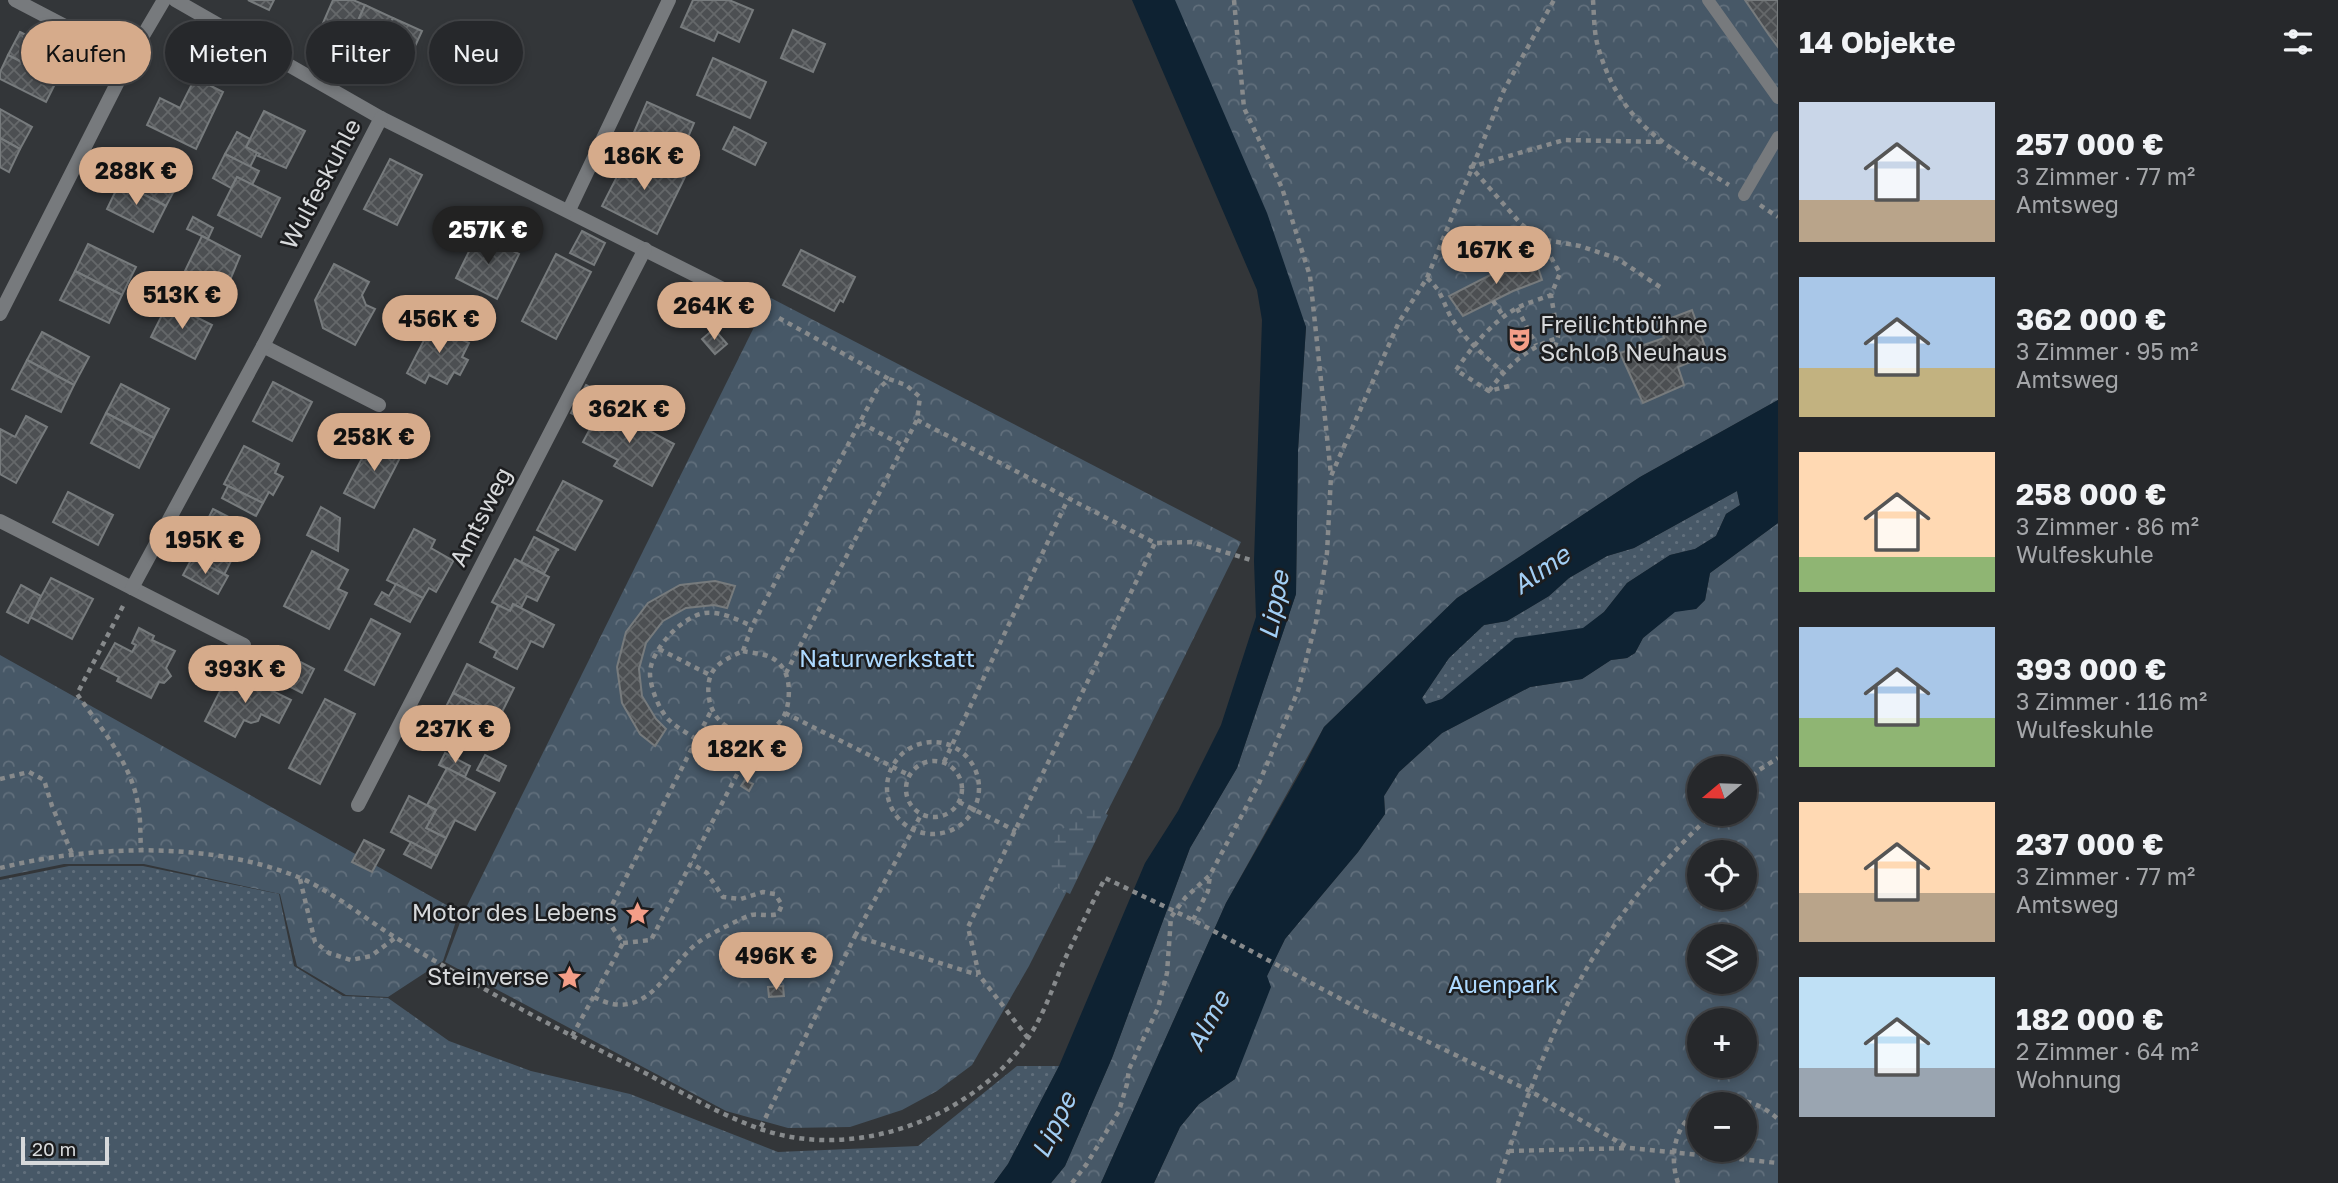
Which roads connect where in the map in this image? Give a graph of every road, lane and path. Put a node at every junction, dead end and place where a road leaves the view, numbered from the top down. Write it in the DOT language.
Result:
graph roads {
  1 [pos="15,0"];
  2 [pos="164,0"];
  3 [pos="175,0"];
  4 [pos="669,0"];
  5 [pos="1234,0"];
  6 [pos="1555,0"];
  7 [pos="1592,0"];
  8 [pos="1707,0"];
  9 [pos="55,21"];
  10 [pos="151,23"];
  11 [pos="118,84"];
  12 [pos="1778,98"];
  13 [pos="382,118"];
  14 [pos="1778,137"];
  15 [pos="1661,142"];
  16 [pos="1471,167"];
  17 [pos="1744,195"];
  18 [pos="569,210"];
  19 [pos="1778,217"];
  20 [pos="1540,239"];
  21 [pos="645,249"];
  22 [pos="1427,278"];
  23 [pos="1660,287"];
  24 [pos="1551,295"];
  25 [pos="1493,301"];
  26 [pos="1517,308"];
  27 [pos="763,309"];
  28 [pos="0,314"];
  29 [pos="1504,317"];
  30 [pos="1559,337"];
  31 [pos="1474,345"];
  32 [pos="1536,345"];
  33 [pos="263,346"];
  34 [pos="1552,356"];
  35 [pos="1502,372"];
  36 [pos="889,379"];
  37 [pos="1509,386"];
  38 [pos="1489,391"];
  39 [pos="379,405"];
  40 [pos="917,420"];
  41 [pos="861,423"];
  42 [pos="904,446"];
  43 [pos="1331,476"];
  44 [pos="1068,499"];
  45 [pos="0,521"];
  46 [pos="1155,544"];
  47 [pos="1254,561"];
  48 [pos="132,588"];
  49 [pos="752,626"];
  50 [pos="244,646"];
  51 [pos="659,649"];
  52 [pos="743,651"];
  53 [pos="786,673"];
  54 [pos="709,675"];
  55 [pos="711,711"];
  56 [pos="785,713"];
  57 [pos="759,733"];
  58 [pos="696,739"];
  59 [pos="952,746"];
  60 [pos="1778,758"];
  61 [pos="944,762"];
  62 [pos="891,767"];
  63 [pos="1757,774"];
  64 [pos="909,775"];
  65 [pos="0,779"];
  66 [pos="959,802"];
  67 [pos="358,805"];
  68 [pos="974,810"];
  69 [pos="922,813"];
  70 [pos="1699,826"];
  71 [pos="912,829"];
  72 [pos="1016,831"];
  73 [pos="141,849"];
  74 [pos="73,856"];
  75 [pos="691,863"];
  76 [pos="0,868"];
  77 [pos="1210,875"];
  78 [pos="300,878"];
  79 [pos="1193,920"];
  80 [pos="855,936"];
  81 [pos="395,937"];
  82 [pos="623,943"];
  83 [pos="979,975"];
  84 [pos="594,997"];
  85 [pos="572,1036"];
  86 [pos="1028,1038"];
  87 [pos="1530,1091"];
  88 [pos="1757,1104"];
  89 [pos="1778,1119"];
  90 [pos="1687,1120"];
  91 [pos="761,1127"];
  92 [pos="1629,1148"];
  93 [pos="1509,1151"];
  94 [pos="1673,1154"];
  95 [pos="1778,1163"];
  96 [pos="1072,1183"];
  97 [pos="1498,1183"];
  98 [pos="1678,1183"];
  1 -- 9 [label="street"];
  2 -- 10 [label="street"];
  3 -- 13 [label="street"];
  4 -- 18 [label="street"];
  5 -- 43 [label="path"];
  6 -- 16 [label="path"];
  7 -- 15 [label="path"];
  8 -- 12 [label="lane"];
  11 -- 28 [label="street"];
  13 -- 18 [label="street"];
  13 -- 33 [label="street, Wulfeskuhle"];
  14 -- 17 [label="lane"];
  15 -- 16 [label="path"];
  15 -- 17 [label="path"];
  16 -- 20 [label="path"];
  16 -- 22 [label="path"];
  17 -- 19 [label="path"];
  18 -- 21 [label="street"];
  20 -- 23 [label="path"];
  20 -- 24 [label="path"];
  21 -- 27 [label="street"];
  21 -- 67 [label="street, Amtsweg"];
  22 -- 31 [label="path"];
  22 -- 43 [label="path"];
  24 -- 26 [label="path"];
  24 -- 30 [label="path"];
  25 -- 29 [label="path"];
  26 -- 29 [label="path"];
  26 -- 32 [label="path"];
  27 -- 36 [label="path"];
  29 -- 31 [label="path"];
  30 -- 32 [label="path"];
  30 -- 34 [label="path"];
  31 -- 35 [label="path"];
  31 -- 38 [label="path"];
  32 -- 35 [label="path"];
  33 -- 39 [label="street"];
  33 -- 48 [label="street, Wulfeskuhle"];
  35 -- 38 [label="path"];
  36 -- 40 [label="path"];
  36 -- 41 [label="path"];
  37 -- 38 [label="path"];
  40 -- 42 [label="path"];
  40 -- 44 [label="path"];
  41 -- 42 [label="path"];
  41 -- 49 [label="path"];
  42 -- 53 [label="path"];
  43 -- 77 [label="path"];
  44 -- 46 [label="path"];
  44 -- 59 [label="path"];
  45 -- 48 [label="street"];
  46 -- 47 [label="path"];
  46 -- 72 [label="path"];
  48 -- 50 [label="street"];
  48 -- 73 [label="path"];
  49 -- 51 [label="path"];
  49 -- 52 [label="path"];
  51 -- 54 [label="path"];
  51 -- 58 [label="path"];
  52 -- 53 [label="path"];
  52 -- 54 [label="path"];
  53 -- 56 [label="path"];
  54 -- 55 [label="path"];
  55 -- 57 [label="path"];
  55 -- 58 [label="path"];
  56 -- 57 [label="path"];
  56 -- 62 [label="path"];
  57 -- 75 [label="path"];
  58 -- 82 [label="path"];
  59 -- 61 [label="path"];
  59 -- 62 [label="path"];
  59 -- 68 [label="path"];
  60 -- 63 [label="path"];
  61 -- 64 [label="path"];
  61 -- 66 [label="path"];
  62 -- 64 [label="path"];
  62 -- 71 [label="path"];
  64 -- 69 [label="path"];
  65 -- 74 [label="path"];
  66 -- 68 [label="path"];
  66 -- 69 [label="path"];
  68 -- 71 [label="path"];
  68 -- 72 [label="path"];
  69 -- 71 [label="path"];
  70 -- 87 [label="path"];
  71 -- 80 [label="path"];
  72 -- 83 [label="path"];
  73 -- 74 [label="path"];
  73 -- 78 [label="path"];
  74 -- 76 [label="path"];
  75 -- 82 [label="path"];
  75 -- 84 [label="path"];
  77 -- 79 [label="path"];
  77 -- 96 [label="path"];
  78 -- 81 [label="path"];
  78 -- 81 [label="path"];
  79 -- 86 [label="path"];
  79 -- 87 [label="path"];
  80 -- 83 [label="path"];
  80 -- 91 [label="path"];
  81 -- 85 [label="path"];
  82 -- 84 [label="path"];
  83 -- 86 [label="path"];
  84 -- 85 [label="path"];
  85 -- 91 [label="path"];
  86 -- 91 [label="path"];
  87 -- 92 [label="path"];
  87 -- 93 [label="path"];
  88 -- 89 [label="path"];
  90 -- 94 [label="path"];
  92 -- 93 [label="path"];
  92 -- 94 [label="path"];
  93 -- 97 [label="path"];
  94 -- 95 [label="path"];
  94 -- 98 [label="path"];
}
